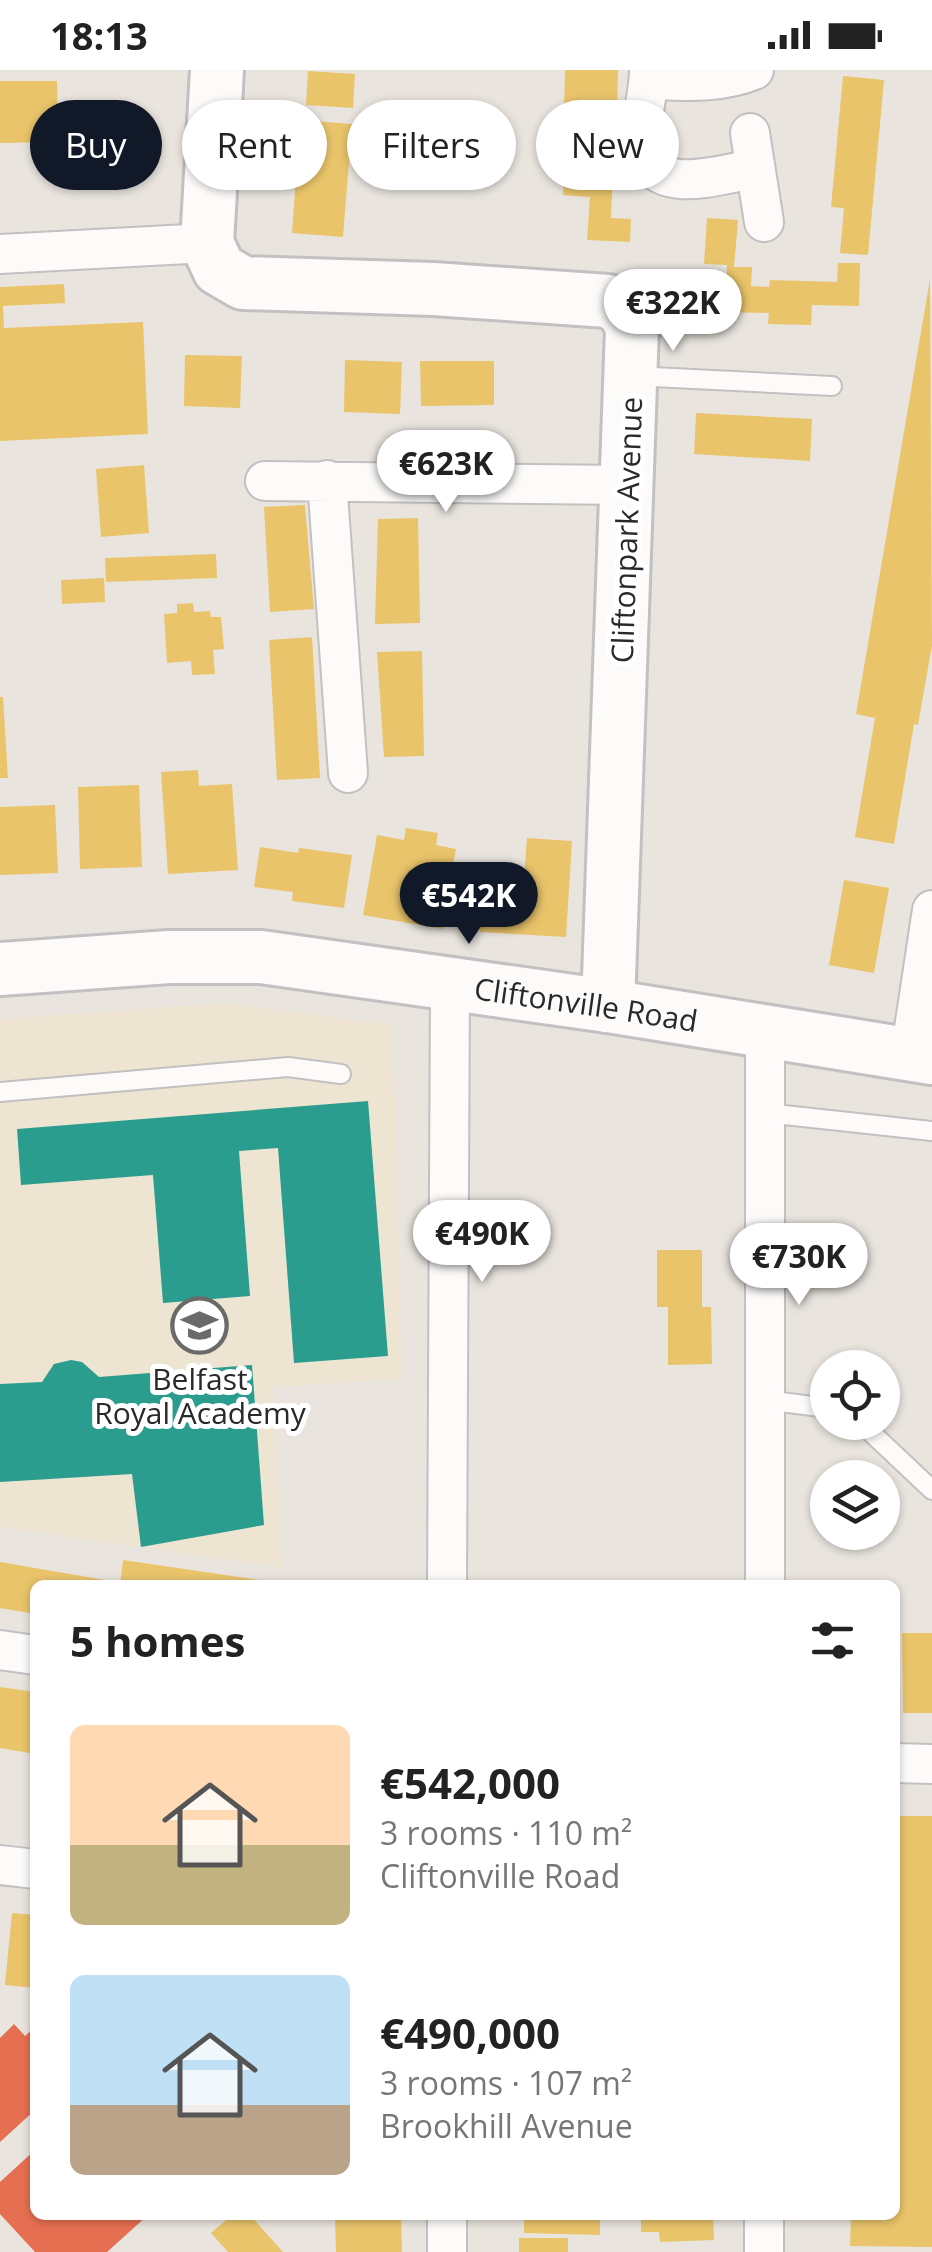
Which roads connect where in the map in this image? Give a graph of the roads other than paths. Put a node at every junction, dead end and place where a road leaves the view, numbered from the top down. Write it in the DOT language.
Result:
graph roads {
  1 [pos="217,70"];
  2 [pos="754,70"];
  3 [pos="649,75"];
  4 [pos="764,222"];
  5 [pos="208,244"];
  6 [pos="0,254"];
  7 [pos="631,376"];
  8 [pos="832,386"];
  9 [pos="327,480"];
  10 [pos="265,481"];
  11 [pos="626,485"];
  12 [pos="348,773"];
  13 [pos="932,910"];
  14 [pos="0,969"];
  15 [pos="450,986"];
  16 [pos="608,1006"];
  17 [pos="765,1031"];
  18 [pos="921,1057"];
  19 [pos="341,1074"];
  20 [pos="0,1092"];
  21 [pos="766,1114"];
  22 [pos="932,1131"];
  23 [pos="765,1400"];
  24 [pos="810,1406"];
  25 [pos="879,1440"];
  26 [pos="932,1490"];
  27 [pos="448,1580"];
  28 [pos="765,1580"];
  29 [pos="0,1650"];
  30 [pos="30,1654"];
  31 [pos="900,1763"];
  32 [pos="932,1764"];
  33 [pos="0,1865"];
  34 [pos="30,1868"];
  35 [pos="447,2220"];
  36 [pos="764,2220"];
  37 [pos="448,2252"];
  38 [pos="764,2252"];
  1 -- 5 [label="street"];
  2 -- 3 [label="street"];
  3 -- 4 [label="street"];
  5 -- 6 [label="street"];
  5 -- 7 [label="street, Cliftonpark Avenue"];
  7 -- 8 [label="lane"];
  7 -- 11 [label="street, Cliftonpark Avenue"];
  9 -- 10 [label="street"];
  9 -- 11 [label="street"];
  9 -- 12 [label="street"];
  11 -- 16 [label="street, Cliftonpark Avenue"];
  13 -- 18 [label="street"];
  14 -- 15 [label="street, Cliftonville Road"];
  15 -- 16 [label="street, Cliftonville Road"];
  15 -- 27 [label="street"];
  16 -- 17 [label="street, Cliftonville Road"];
  17 -- 18 [label="street, Cliftonville Road"];
  17 -- 21 [label="street"];
  19 -- 20 [label="lane"];
  21 -- 22 [label="lane"];
  21 -- 23 [label="street"];
  23 -- 24 [label="lane"];
  23 -- 28 [label="street"];
  25 -- 26 [label="lane"];
  29 -- 30 [label="street"];
  31 -- 32 [label="street"];
  33 -- 34 [label="street"];
  35 -- 37 [label="street"];
  36 -- 38 [label="street"];
}
